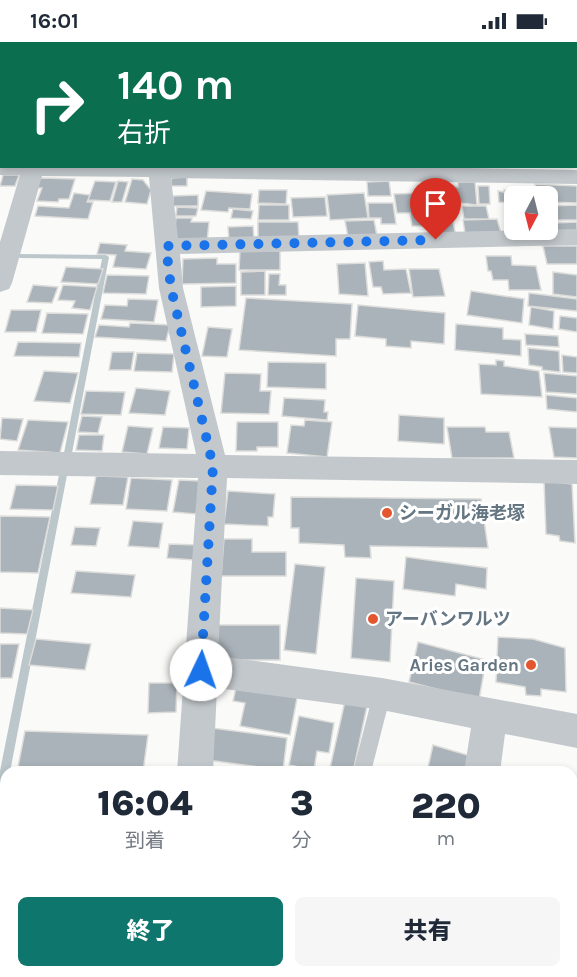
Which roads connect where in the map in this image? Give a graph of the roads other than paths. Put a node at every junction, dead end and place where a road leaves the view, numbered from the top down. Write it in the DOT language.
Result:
graph roads {
  1 [pos="0,168"];
  2 [pos="33,168"];
  3 [pos="571,168"];
  4 [pos="159,169"];
  5 [pos="577,237"];
  6 [pos="166,246"];
  7 [pos="0,283"];
  8 [pos="0,463"];
  9 [pos="213,466"];
  10 [pos="577,472"];
  11 [pos="201,670"];
  12 [pos="382,694"];
  13 [pos="490,715"];
  14 [pos="577,731"];
  15 [pos="195,766"];
  16 [pos="364,766"];
  17 [pos="483,766"];
  1 -- 2 [label="street"];
  2 -- 4 [label="street"];
  2 -- 7 [label="street"];
  3 -- 4 [label="street"];
  4 -- 6 [label="street"];
  5 -- 6 [label="street"];
  6 -- 9 [label="street"];
  8 -- 9 [label="street"];
  9 -- 10 [label="street"];
  9 -- 11 [label="street"];
  11 -- 12 [label="street"];
  11 -- 15 [label="street"];
  12 -- 13 [label="street"];
  12 -- 16 [label="lane"];
  13 -- 14 [label="street"];
  13 -- 17 [label="street"];
}
